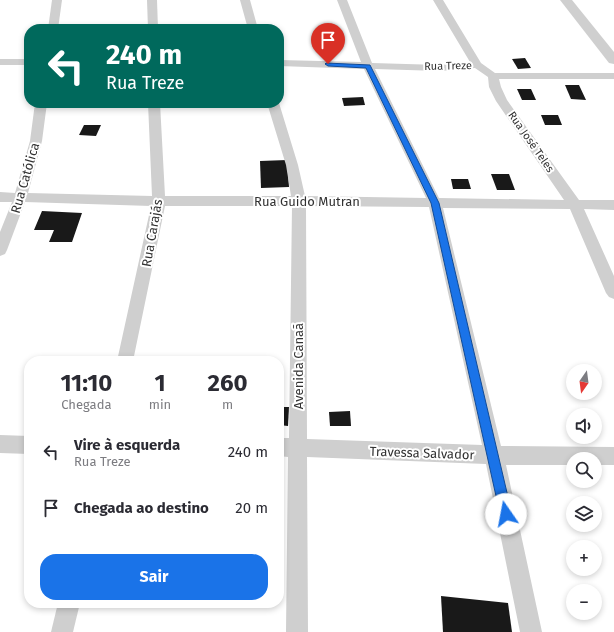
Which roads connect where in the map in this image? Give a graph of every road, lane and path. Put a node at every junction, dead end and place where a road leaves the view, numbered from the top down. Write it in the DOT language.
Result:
graph roads {
  1 [pos="57,0"];
  2 [pos="152,0"];
  3 [pos="245,0"];
  4 [pos="342,0"];
  5 [pos="438,0"];
  6 [pos="566,0"];
  7 [pos="54,24"];
  8 [pos="153,24"];
  9 [pos="252,24"];
  10 [pos="614,60"];
  11 [pos="0,62"];
  12 [pos="24,62"];
  13 [pos="284,63"];
  14 [pos="477,65"];
  15 [pos="368,66"];
  16 [pos="493,76"];
  17 [pos="614,76"];
  18 [pos="41,108"];
  19 [pos="154,108"];
  20 [pos="275,108"];
  21 [pos="0,196"];
  22 [pos="22,197"];
  23 [pos="159,201"];
  24 [pos="299,201"];
  25 [pos="435,203"];
  26 [pos="575,205"];
  27 [pos="614,206"];
  28 [pos="0,250"];
  29 [pos="614,293"];
  30 [pos="126,356"];
  31 [pos="0,444"];
  32 [pos="24,445"];
  33 [pos="288,448"];
  34 [pos="494,455"];
  35 [pos="614,456"];
  36 [pos="68,608"];
  37 [pos="62,632"];
  38 [pos="297,632"];
  39 [pos="531,632"];
  1 -- 7 [label="street"];
  2 -- 8 [label="street"];
  3 -- 9 [label="street"];
  4 -- 15 [label="street"];
  5 -- 14 [label="street"];
  6 -- 10 [label="street"];
  11 -- 12 [label="street"];
  13 -- 15 [label="street, Rua Treze"];
  14 -- 15 [label="street, Rua Treze"];
  14 -- 16 [label="street, Rua Treze"];
  15 -- 25 [label="street"];
  16 -- 17 [label="street"];
  16 -- 26 [label="street, Rua José Teles"];
  18 -- 22 [label="street, Rua Católica"];
  19 -- 23 [label="street, Rua Carajás"];
  20 -- 24 [label="street, Avenida Canaã"];
  21 -- 22 [label="street, Rua Guido Mutran"];
  22 -- 23 [label="street, Rua Guido Mutran"];
  22 -- 28 [label="street, Rua Católica"];
  23 -- 24 [label="street, Rua Guido Mutran"];
  23 -- 30 [label="street, Rua Carajás"];
  24 -- 25 [label="street, Rua Guido Mutran"];
  24 -- 33 [label="street, Avenida Canaã"];
  25 -- 26 [label="street, Rua Guido Mutran"];
  25 -- 34 [label="street"];
  26 -- 27 [label="street, Rua Guido Mutran"];
  26 -- 29 [label="street, Rua José Teles"];
  31 -- 32 [label="street"];
  33 -- 34 [label="street, Travessa Salvador"];
  33 -- 38 [label="street, Avenida Canaã"];
  34 -- 35 [label="street, Travessa Salvador"];
  34 -- 39 [label="street"];
  36 -- 37 [label="street"];
}
